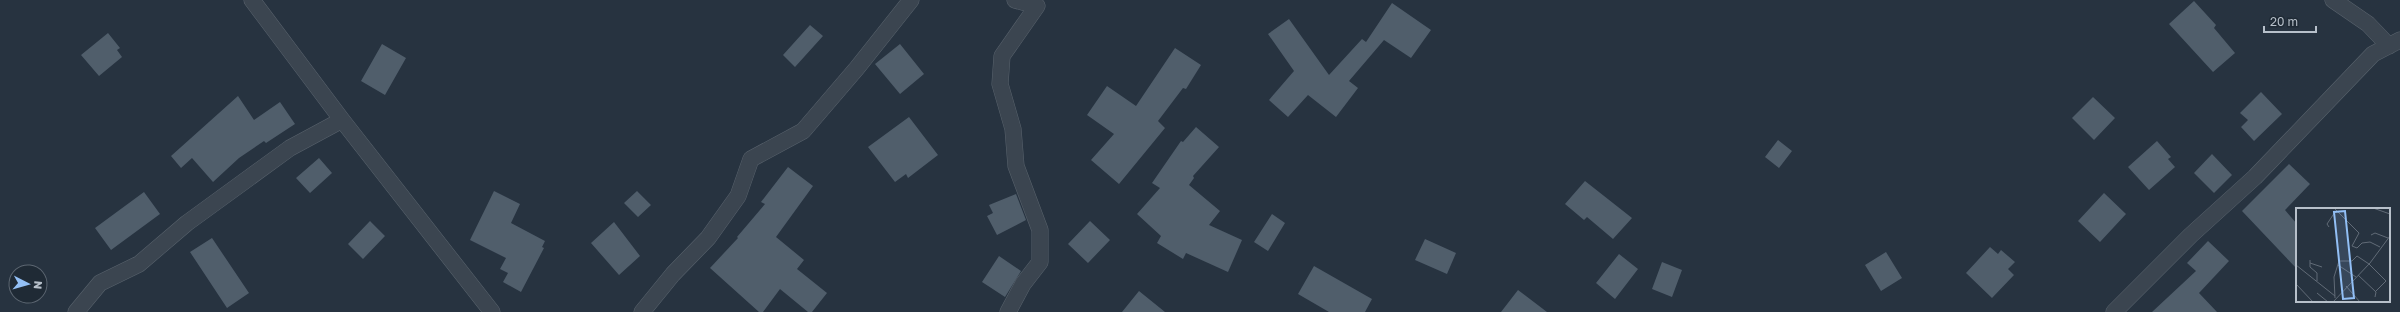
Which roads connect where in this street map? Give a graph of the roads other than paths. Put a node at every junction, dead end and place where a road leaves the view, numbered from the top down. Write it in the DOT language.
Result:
graph roads {
  1 [pos="252,0"];
  2 [pos="910,0"];
  3 [pos="1015,0"];
  4 [pos="2333,0"];
  5 [pos="2394,43"];
  6 [pos="342,120"];
  7 [pos="76,312"];
  8 [pos="492,312"];
  9 [pos="642,312"];
  10 [pos="1008,312"];
  11 [pos="2114,312"];
  1 -- 6 [label="street"];
  2 -- 9 [label="street"];
  3 -- 10 [label="street"];
  4 -- 5 [label="street"];
  5 -- 11 [label="street"];
  6 -- 7 [label="street"];
  6 -- 8 [label="street"];
}
